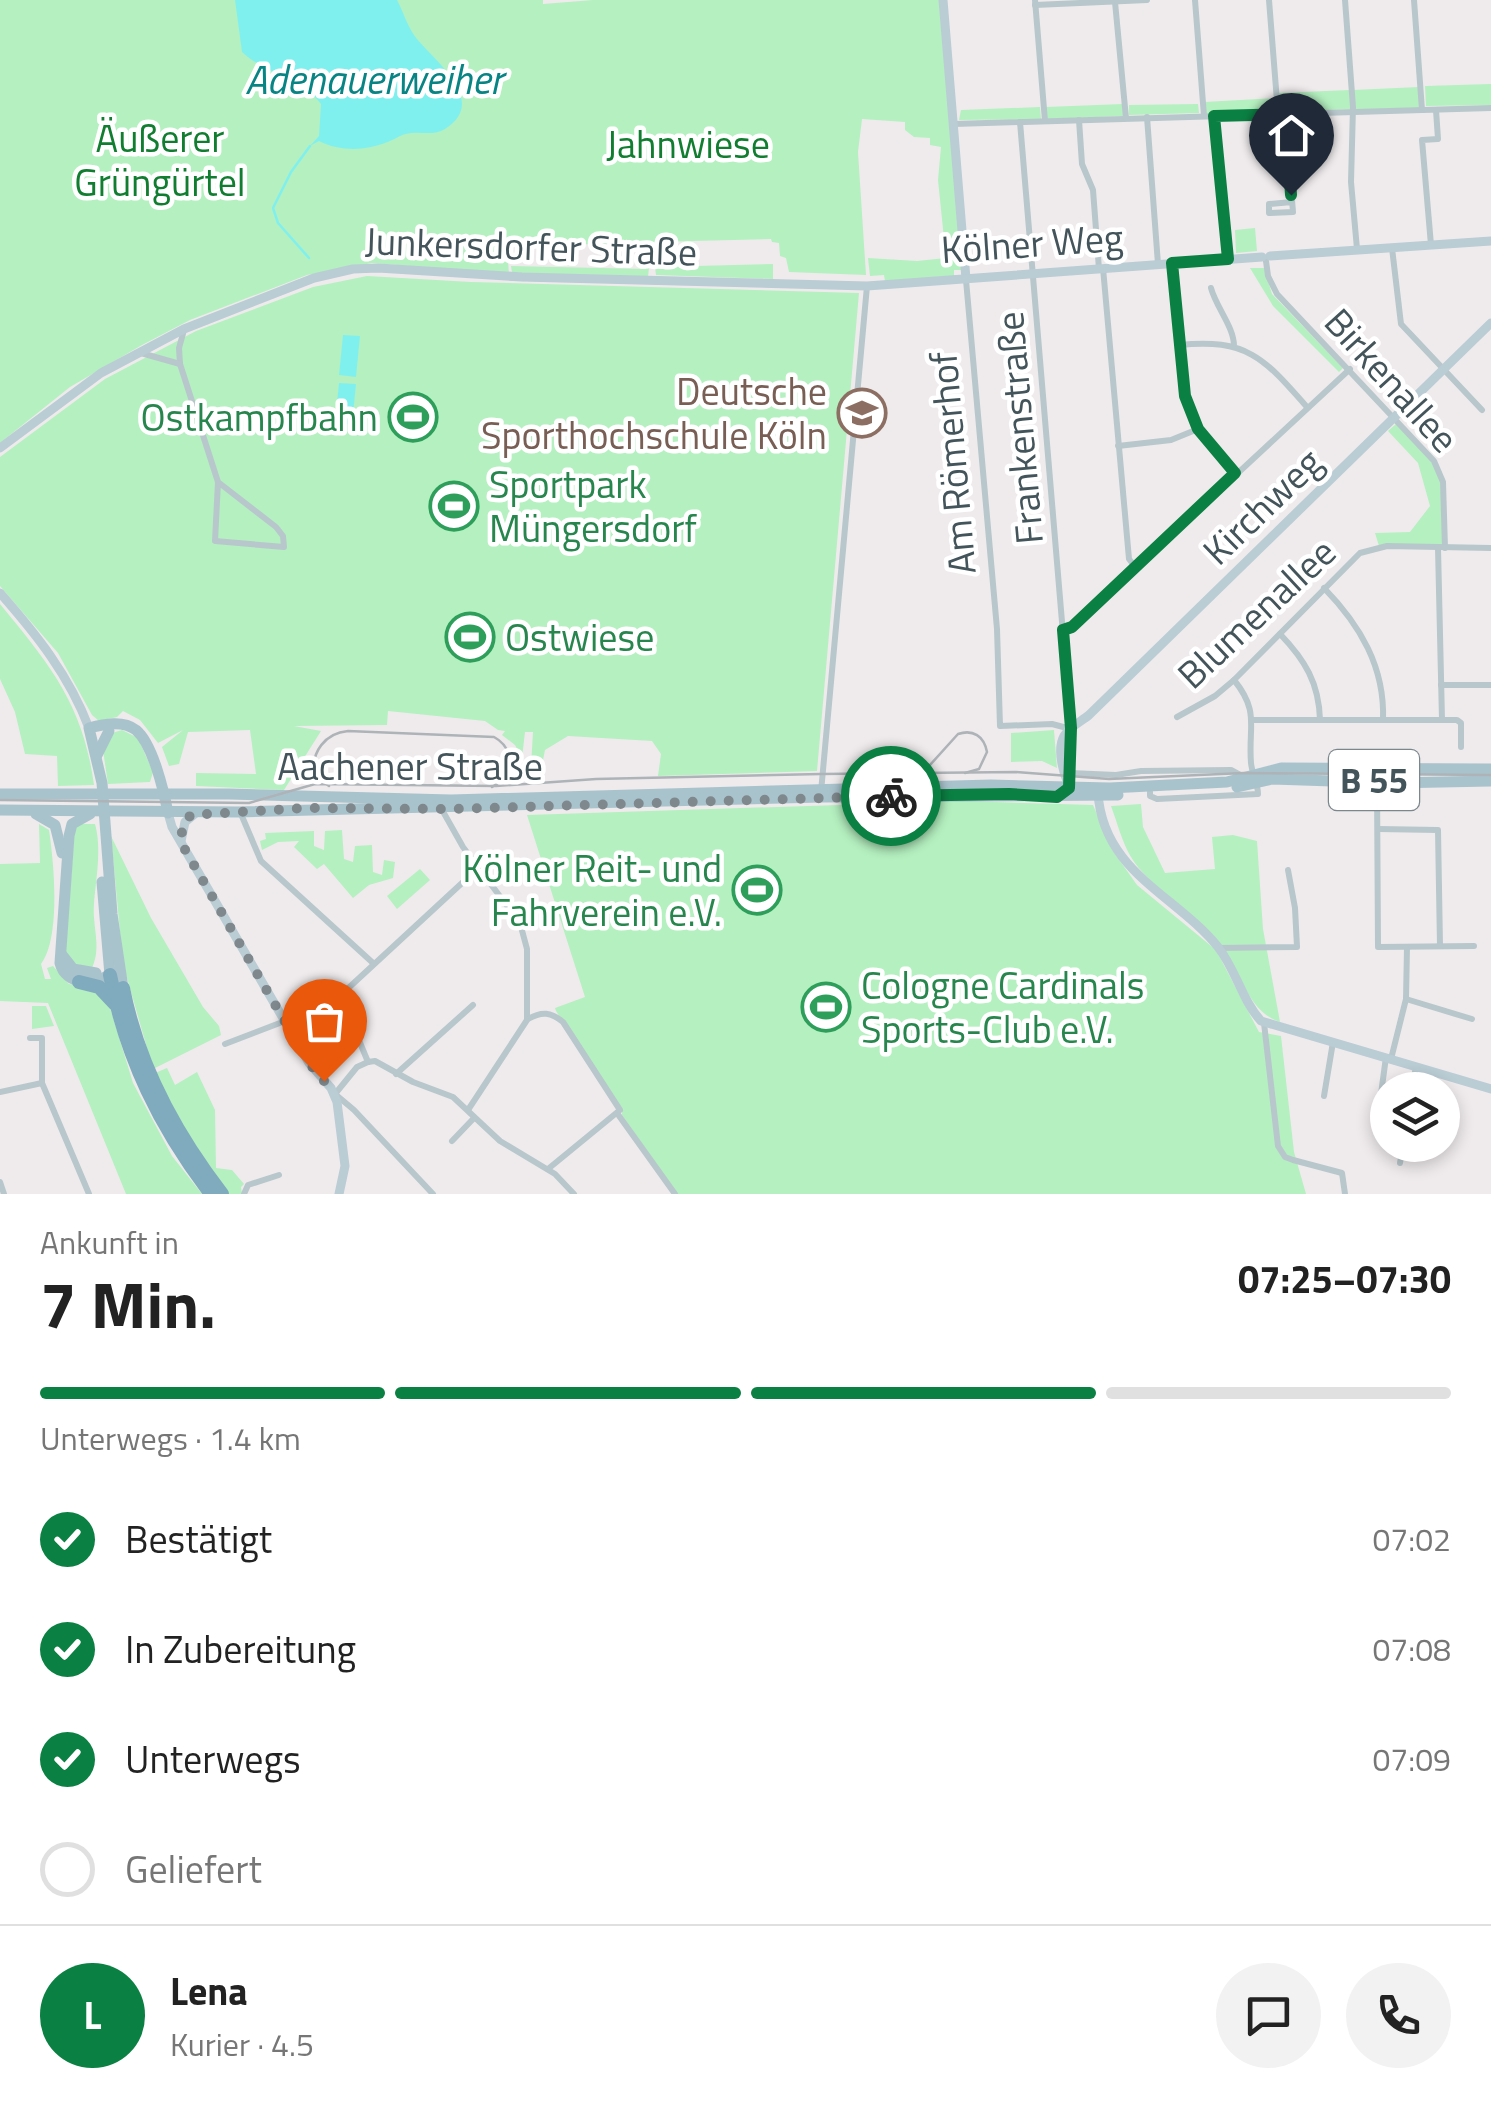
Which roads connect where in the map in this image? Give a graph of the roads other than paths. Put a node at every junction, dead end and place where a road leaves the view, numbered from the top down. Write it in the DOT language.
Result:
graph roads {
  1 [pos="942,0"];
  2 [pos="1147,0"];
  3 [pos="1195,0"];
  4 [pos="1269,0"];
  5 [pos="1345,0"];
  6 [pos="1414,0"];
  7 [pos="1114,2"];
  8 [pos="1035,3"];
  9 [pos="1491,108"];
  10 [pos="1422,110"];
  11 [pos="1436,110"];
  12 [pos="1353,112"];
  13 [pos="1282,114"];
  14 [pos="1204,116"];
  15 [pos="1214,116"];
  16 [pos="1126,118"];
  17 [pos="1147,118"];
  18 [pos="1079,120"];
  19 [pos="1044,121"];
  20 [pos="1020,122"];
  21 [pos="954,124"];
  22 [pos="1292,202"];
  23 [pos="1491,241"];
  24 [pos="1432,245"];
  25 [pos="1392,248"];
  26 [pos="1357,249"];
  27 [pos="1266,258"];
  28 [pos="1228,259"];
  29 [pos="1172,263"];
  30 [pos="1158,264"];
  31 [pos="1101,268"];
  32 [pos="1034,273"];
  33 [pos="966,279"];
  34 [pos="867,286"];
  35 [pos="1211,288"];
  36 [pos="1491,323"];
  37 [pos="184,329"];
  38 [pos="1179,345"];
  39 [pos="1234,346"];
  40 [pos="140,352"];
  41 [pos="180,364"];
  42 [pos="1350,369"];
  43 [pos="1444,370"];
  44 [pos="1307,407"];
  45 [pos="1482,410"];
  46 [pos="1395,418"];
  47 [pos="1198,429"];
  48 [pos="1118,446"];
  49 [pos="0,448"];
  50 [pos="1235,473"];
  51 [pos="218,482"];
  52 [pos="1441,548"];
  53 [pos="1491,548"];
  54 [pos="1136,568"];
  55 [pos="1324,588"];
  56 [pos="0,593"];
  57 [pos="1063,630"];
  58 [pos="1280,634"];
  59 [pos="1234,680"];
  60 [pos="1491,684"];
  61 [pos="1441,685"];
  62 [pos="1177,718"];
  63 [pos="1252,720"];
  64 [pos="1320,720"];
  65 [pos="1383,720"];
  66 [pos="1442,720"];
  67 [pos="124,726"];
  68 [pos="1071,728"];
  69 [pos="90,730"];
  70 [pos="110,730"];
  71 [pos="1461,746"];
  72 [pos="97,755"];
  73 [pos="1491,768"];
  74 [pos="1428,769"];
  75 [pos="1066,772"];
  76 [pos="157,773"];
  77 [pos="1252,778"];
  78 [pos="1377,780"];
  79 [pos="1491,782"];
  80 [pos="1424,783"];
  81 [pos="1061,791"];
  82 [pos="1098,792"];
  83 [pos="119,793"];
  84 [pos="821,793"];
  85 [pos="0,794"];
  86 [pos="166,794"];
  87 [pos="447,804"];
  88 [pos="0,810"];
  89 [pos="22,810"];
  90 [pos="197,812"];
  91 [pos="238,812"];
  92 [pos="94,813"];
  93 [pos="168,813"];
  94 [pos="1378,829"];
  95 [pos="181,841"];
  96 [pos="106,848"];
  97 [pos="476,864"];
  98 [pos="64,868"];
  99 [pos="1288,870"];
  100 [pos="105,942"];
  101 [pos="1440,946"];
  102 [pos="1474,946"];
  103 [pos="1407,947"];
  104 [pos="1218,948"];
  105 [pos="373,963"];
  106 [pos="114,969"];
  107 [pos="83,978"];
  108 [pos="124,988"];
  109 [pos="1406,999"];
  110 [pos="342,1000"];
  111 [pos="529,1002"];
  112 [pos="116,1005"];
  113 [pos="472,1005"];
  114 [pos="542,1012"];
  115 [pos="1472,1019"];
  116 [pos="527,1020"];
  117 [pos="285,1021"];
  118 [pos="1264,1023"];
  119 [pos="356,1033"];
  120 [pos="30,1038"];
  121 [pos="1333,1042"];
  122 [pos="226,1044"];
  123 [pos="1388,1058"];
  124 [pos="368,1062"];
  125 [pos="1416,1066"];
  126 [pos="1386,1072"];
  127 [pos="1415,1072"];
  128 [pos="396,1074"];
  129 [pos="42,1084"];
  130 [pos="1491,1089"];
  131 [pos="0,1092"];
  132 [pos="335,1094"];
  133 [pos="1324,1096"];
  134 [pos="468,1110"];
  135 [pos="619,1111"];
  136 [pos="474,1118"];
  137 [pos="452,1141"];
  138 [pos="548,1169"];
  139 [pos="279,1175"];
  140 [pos="0,1182"];
  141 [pos="4,1194"];
  142 [pos="89,1194"];
  143 [pos="210,1194"];
  144 [pos="222,1194"];
  145 [pos="244,1194"];
  146 [pos="339,1194"];
  147 [pos="433,1194"];
  148 [pos="574,1194"];
  149 [pos="676,1194"];
  150 [pos="1345,1194"];
  1 -- 21 [label="street, Am Römerhof"];
  2 -- 7 [label="street"];
  3 -- 14 [label="street"];
  4 -- 13 [label="street"];
  5 -- 12 [label="street"];
  6 -- 10 [label="street"];
  7 -- 8 [label="street"];
  7 -- 16 [label="street"];
  8 -- 19 [label="street"];
  9 -- 11 [label="street"];
  10 -- 11 [label="street"];
  10 -- 12 [label="street"];
  11 -- 24 [label="street"];
  12 -- 13 [label="street"];
  12 -- 26 [label="street"];
  13 -- 15 [label="street"];
  13 -- 22 [label="street"];
  14 -- 15 [label="street"];
  14 -- 17 [label="street"];
  15 -- 28 [label="street"];
  16 -- 17 [label="street"];
  16 -- 18 [label="street"];
  17 -- 30 [label="street"];
  18 -- 19 [label="street"];
  18 -- 31 [label="street"];
  19 -- 20 [label="street"];
  20 -- 21 [label="street"];
  20 -- 32 [label="street, Frankenstraße"];
  21 -- 33 [label="street, Am Römerhof"];
  23 -- 24 [label="street, Kölner Weg"];
  24 -- 25 [label="street, Kölner Weg"];
  25 -- 26 [label="street, Kölner Weg"];
  25 -- 43 [label="street"];
  26 -- 27 [label="street, Kölner Weg"];
  27 -- 28 [label="street, Kölner Weg"];
  27 -- 42 [label="street, Birkenallee"];
  28 -- 29 [label="street, Kölner Weg"];
  29 -- 30 [label="street, Kölner Weg"];
  29 -- 38 [label="street"];
  30 -- 31 [label="street, Kölner Weg"];
  31 -- 32 [label="street, Kölner Weg"];
  31 -- 48 [label="street"];
  32 -- 33 [label="street, Kölner Weg"];
  32 -- 57 [label="street, Frankenstraße"];
  33 -- 34 [label="street, Kölner Weg"];
  33 -- 68 [label="street, Am Römerhof"];
  34 -- 37 [label="street, Junkersdorfer Straße"];
  34 -- 84 [label="street"];
  35 -- 39 [label="street"];
  36 -- 43 [label="street, Kirchweg"];
  37 -- 40 [label="street, Junkersdorfer Straße"];
  37 -- 41 [label="street"];
  38 -- 39 [label="street"];
  38 -- 47 [label="street"];
  39 -- 44 [label="street"];
  40 -- 41 [label="street"];
  40 -- 49 [label="street, Junkersdorfer Straße"];
  41 -- 51 [label="street"];
  42 -- 44 [label="street"];
  42 -- 46 [label="street, Birkenallee"];
  43 -- 45 [label="street"];
  43 -- 46 [label="street, Kirchweg"];
  44 -- 50 [label="street"];
  46 -- 52 [label="street, Birkenallee"];
  46 -- 68 [label="street, Kirchweg"];
  47 -- 48 [label="street"];
  47 -- 50 [label="street"];
  48 -- 54 [label="street"];
  50 -- 54 [label="street"];
  51 -- 51 [label="street"];
  52 -- 53 [label="street, Blumenallee"];
  52 -- 55 [label="street, Blumenallee"];
  52 -- 61 [label="street, Birkenallee"];
  54 -- 57 [label="street"];
  55 -- 58 [label="street, Blumenallee"];
  55 -- 65 [label="street"];
  56 -- 69 [label="street"];
  57 -- 68 [label="street, Frankenstraße"];
  58 -- 59 [label="street, Blumenallee"];
  58 -- 64 [label="street"];
  59 -- 62 [label="street, Blumenallee"];
  59 -- 63 [label="street"];
  60 -- 61 [label="street"];
  61 -- 66 [label="street, Birkenallee"];
  63 -- 64 [label="street"];
  63 -- 77 [label="street"];
  64 -- 65 [label="street"];
  65 -- 66 [label="street"];
  66 -- 71 [label="street"];
  67 -- 69 [label="main road"];
  67 -- 70 [label="main road"];
  67 -- 76 [label="main road"];
  68 -- 75 [label="street"];
  69 -- 70 [label="main road"];
  69 -- 72 [label="main road"];
  70 -- 72 [label="main road"];
  72 -- 96 [label="main road"];
  73 -- 74 [label="main road, Aachener Straße / B 55"];
  74 -- 77 [label="main road, Aachener Straße / B 55"];
  74 -- 80 [label="main road"];
  75 -- 77 [label="street, Aachener Straße"];
  75 -- 81 [label="street"];
  76 -- 83 [label="main road"];
  76 -- 86 [label="main road"];
  77 -- 78 [label="main road, Aachener Straße / B 55"];
  77 -- 82 [label="main road, Aachener Straße / B 55"];
  77 -- 82 [label="main road, Aachener Straße / B 55"];
  78 -- 80 [label="main road, Aachener Straße / B 55"];
  78 -- 94 [label="street"];
  79 -- 80 [label="main road, Aachener Straße / B 55"];
  81 -- 82 [label="main road, Aachener Straße / B 55"];
  81 -- 82 [label="main road, Aachener Straße / B 55"];
  81 -- 84 [label="main road, Aachener Straße / B 55"];
  82 -- 104 [label="street"];
  83 -- 85 [label="main road, Aachener Straße / B 55"];
  83 -- 86 [label="main road, Aachener Straße / B 55"];
  84 -- 87 [label="main road, Aachener Straße / B 55"];
  86 -- 87 [label="main road, Aachener Straße / B 55"];
  86 -- 93 [label="main road"];
  87 -- 91 [label="main road, Aachener Straße / B 55"];
  87 -- 97 [label="street"];
  88 -- 89 [label="main road, Aachener Straße / B 55"];
  89 -- 92 [label="main road, Aachener Straße / B 55"];
  89 -- 98 [label="main road"];
  90 -- 91 [label="main road, Aachener Straße / B 55"];
  90 -- 93 [label="main road, Aachener Straße / B 55"];
  90 -- 95 [label="street"];
  91 -- 105 [label="street"];
  92 -- 93 [label="main road, Aachener Straße / B 55"];
  92 -- 98 [label="main road"];
  93 -- 95 [label="street"];
  94 -- 101 [label="street"];
  94 -- 103 [label="street"];
  95 -- 117 [label="street"];
  96 -- 100 [label="main road"];
  96 -- 106 [label="main road"];
  97 -- 105 [label="street"];
  97 -- 111 [label="street"];
  98 -- 107 [label="main road"];
  99 -- 104 [label="street"];
  100 -- 106 [label="main road"];
  100 -- 107 [label="main road"];
  101 -- 102 [label="street"];
  101 -- 103 [label="street"];
  103 -- 109 [label="street"];
  104 -- 118 [label="street"];
  105 -- 110 [label="street"];
  106 -- 107 [label="main road"];
  106 -- 108 [label="main road"];
  106 -- 112 [label="highway"];
  107 -- 112 [label="highway"];
  108 -- 144 [label="highway"];
  109 -- 115 [label="street"];
  109 -- 123 [label="street"];
  111 -- 114 [label="street"];
  111 -- 116 [label="street"];
  112 -- 143 [label="highway"];
  113 -- 128 [label="street"];
  114 -- 116 [label="street"];
  114 -- 135 [label="street"];
  116 -- 134 [label="street"];
  117 -- 122 [label="street"];
  117 -- 132 [label="street"];
  118 -- 121 [label="street"];
  118 -- 150 [label="street"];
  119 -- 124 [label="street"];
  120 -- 129 [label="street"];
  121 -- 123 [label="street"];
  121 -- 133 [label="street"];
  123 -- 125 [label="street"];
  123 -- 126 [label="street"];
  124 -- 128 [label="street"];
  124 -- 132 [label="street"];
  125 -- 127 [label="street"];
  125 -- 130 [label="street"];
  128 -- 134 [label="street"];
  129 -- 131 [label="street"];
  129 -- 142 [label="street"];
  132 -- 146 [label="street"];
  132 -- 147 [label="street"];
  134 -- 136 [label="street"];
  135 -- 138 [label="street"];
  135 -- 149 [label="street"];
  136 -- 137 [label="street"];
  136 -- 138 [label="street"];
  138 -- 148 [label="street"];
  139 -- 145 [label="street"];
  140 -- 141 [label="street"];
}
